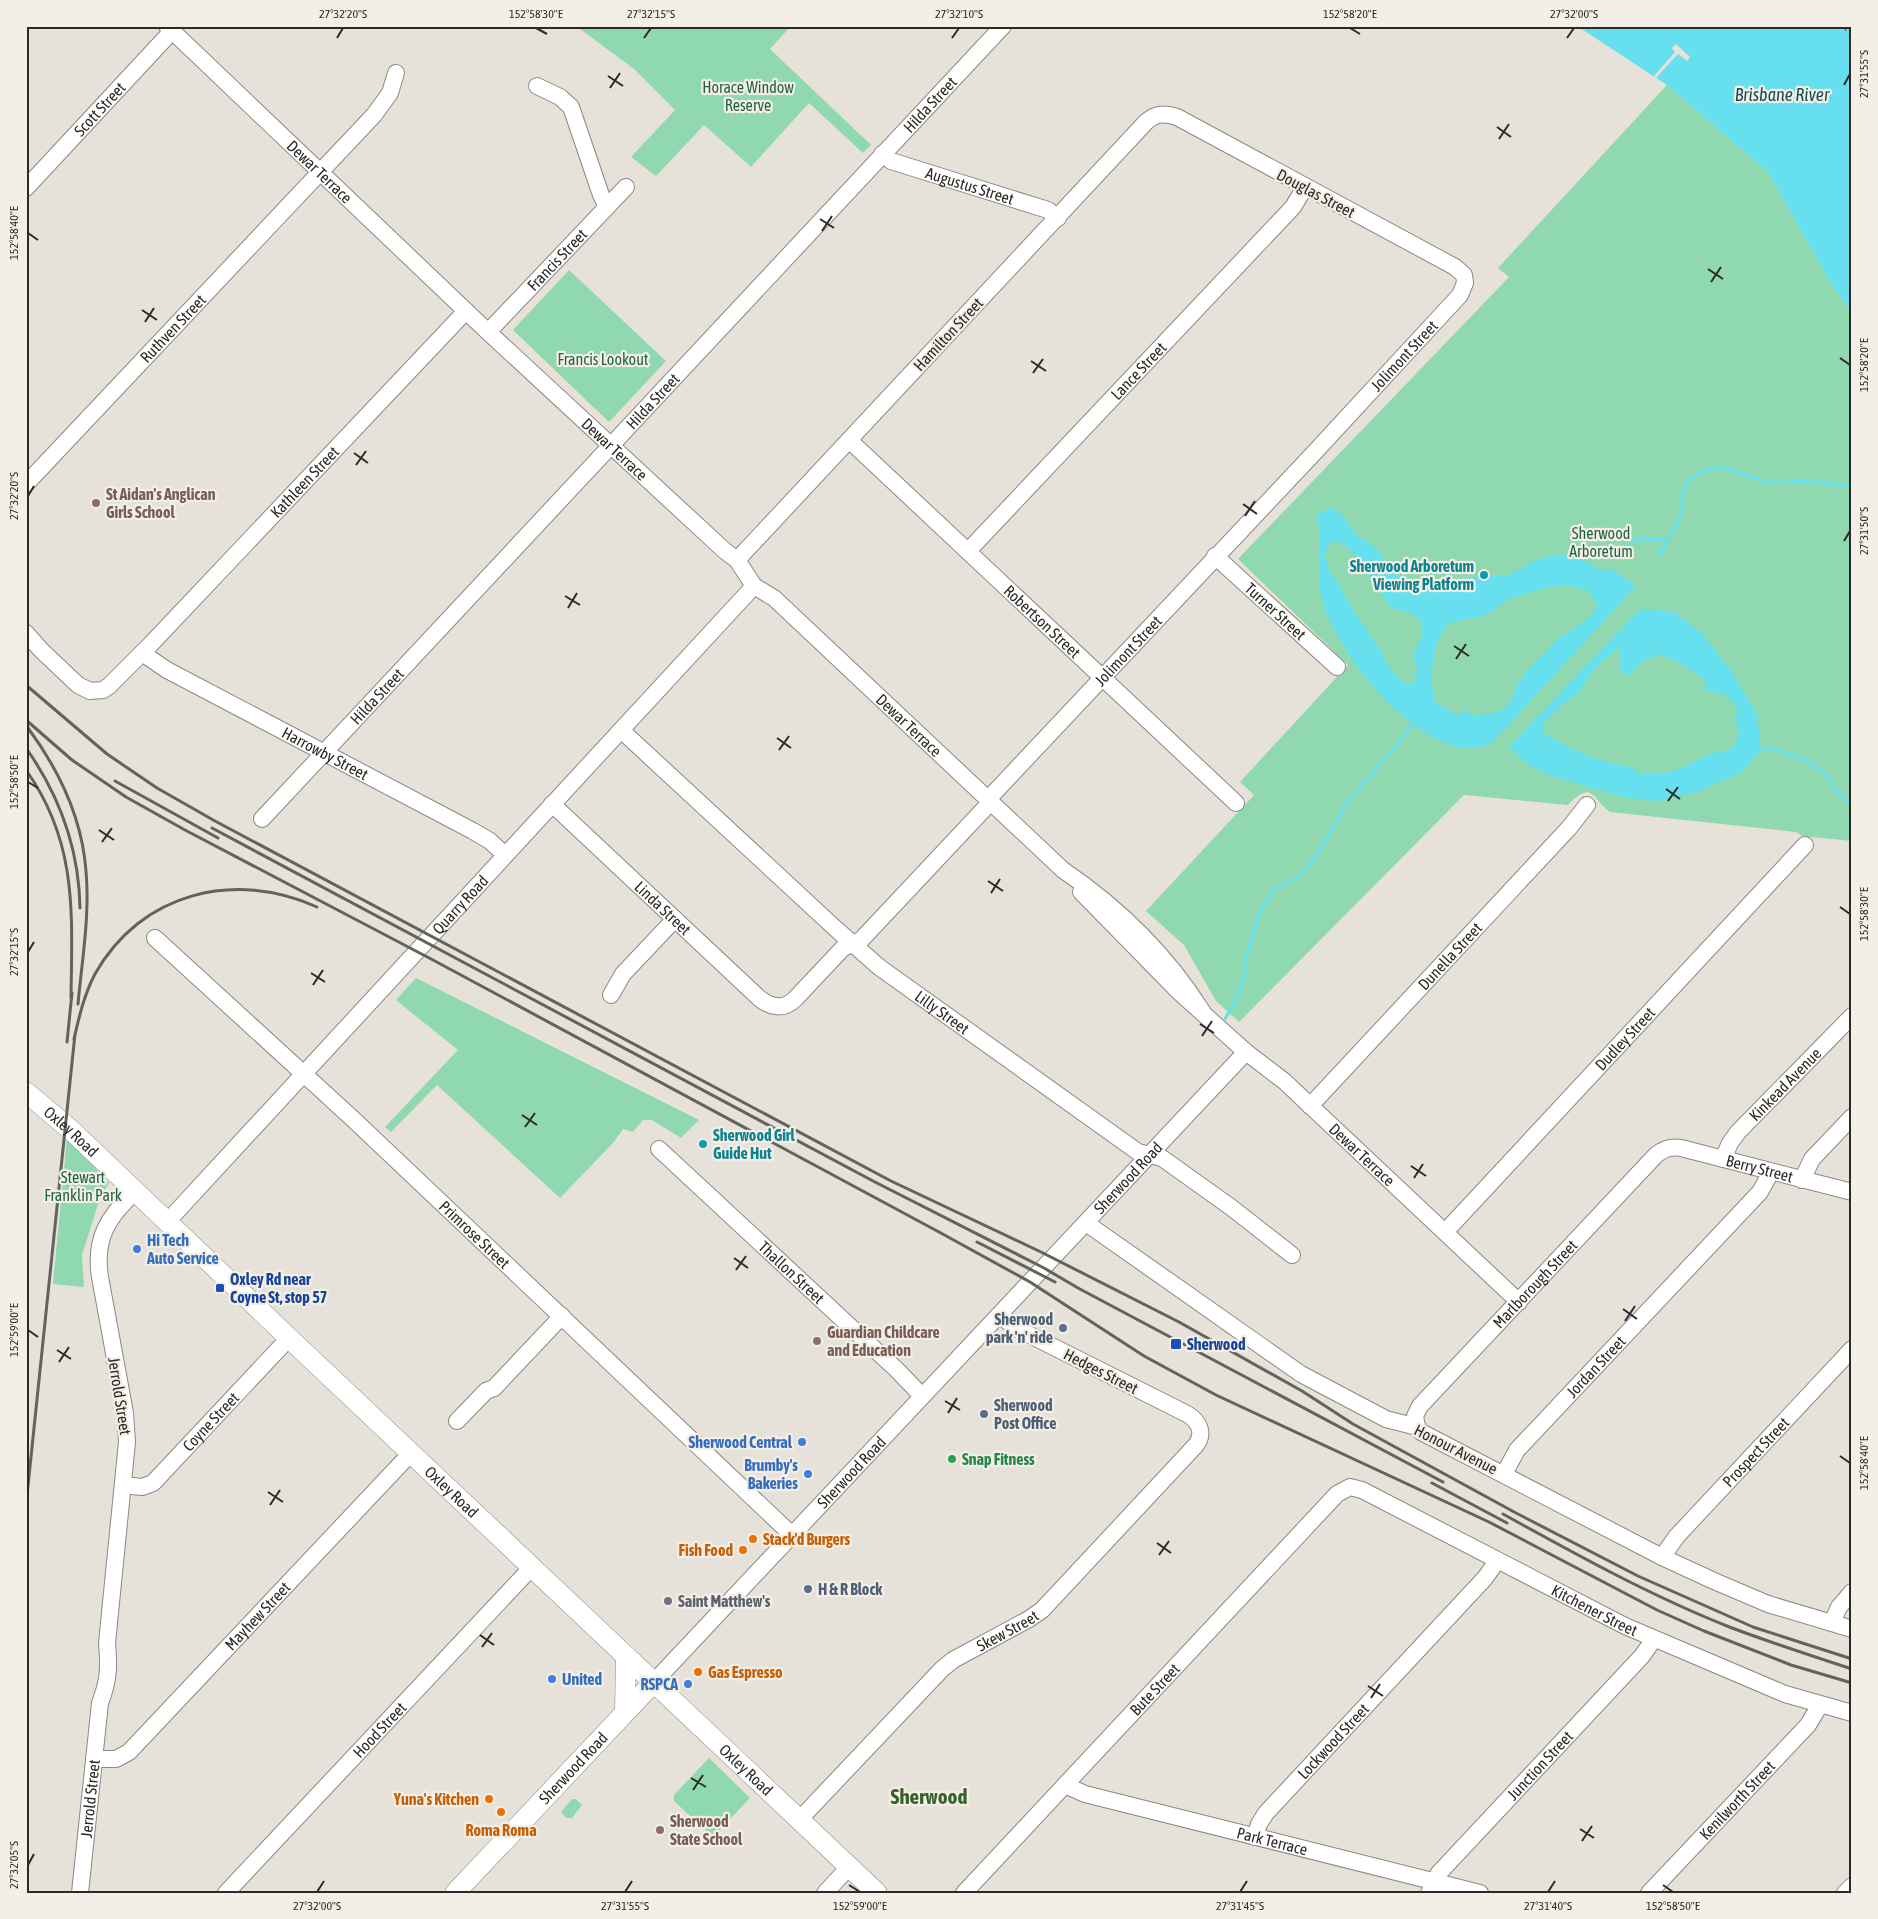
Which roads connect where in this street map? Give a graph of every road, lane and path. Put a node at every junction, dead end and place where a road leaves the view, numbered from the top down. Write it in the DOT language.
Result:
graph roads {
  1 [pos="1002,26"];
  2 [pos="170,29"];
  3 [pos="396,73"];
  4 [pos="537,86"];
  5 [pos="1162,114"];
  6 [pos="882,154"];
  7 [pos="320,172"];
  8 [pos="626,187"];
  9 [pos="1305,187"];
  10 [pos="26,188"];
  11 [pos="607,207"];
  12 [pos="1058,218"];
  13 [pos="1465,278"];
  14 [pos="466,311"];
  15 [pos="488,332"];
  16 [pos="849,440"];
  17 [pos="611,446"];
  18 [pos="26,484"];
  19 [pos="968,552"];
  20 [pos="1215,556"];
  21 [pos="737,560"];
  22 [pos="754,586"];
  23 [pos="26,633"];
  24 [pos="142,653"];
  25 [pos="1337,667"];
  26 [pos="1102,677"];
  27 [pos="621,730"];
  28 [pos="324,752"];
  29 [pos="989,801"];
  30 [pos="1236,803"];
  31 [pos="552,804"];
  32 [pos="1587,805"];
  33 [pos="262,819"];
  34 [pos="1806,845"];
  35 [pos="506,855"];
  36 [pos="675,919"];
  37 [pos="155,938"];
  38 [pos="852,944"];
  39 [pos="611,995"];
  40 [pos="777,1007"];
  41 [pos="1852,1016"];
  42 [pos="1246,1052"];
  43 [pos="304,1074"];
  44 [pos="26,1092"];
  45 [pos="1310,1106"];
  46 [pos="1852,1117"];
  47 [pos="1667,1148"];
  48 [pos="659,1149"];
  49 [pos="1150,1155"];
  50 [pos="1723,1159"];
  51 [pos="1770,1172"];
  52 [pos="1802,1180"];
  53 [pos="135,1192"];
  54 [pos="1852,1192"];
  55 [pos="167,1222"];
  56 [pos="1086,1223"];
  57 [pos="1445,1232"];
  58 [pos="1292,1255"];
  59 [pos="1519,1302"];
  60 [pos="999,1315"];
  61 [pos="562,1316"];
  62 [pos="289,1338"];
  63 [pos="1852,1349"];
  64 [pos="922,1396"];
  65 [pos="458,1421"];
  66 [pos="1417,1427"];
  67 [pos="1200,1428"];
  68 [pos="411,1453"];
  69 [pos="1504,1474"];
  70 [pos="123,1485"];
  71 [pos="1346,1488"];
  72 [pos="792,1535"];
  73 [pos="1662,1557"];
  74 [pos="1497,1561"];
  75 [pos="532,1567"];
  76 [pos="1852,1592"];
  77 [pos="1832,1623"];
  78 [pos="1852,1629"];
  79 [pos="1654,1639"];
  80 [pos="626,1656"];
  81 [pos="654,1682"];
  82 [pos="1820,1705"];
  83 [pos="625,1712"];
  84 [pos="1852,1713"];
  85 [pos="94,1759"];
  86 [pos="1065,1785"];
  87 [pos="799,1820"];
  88 [pos="1255,1837"];
  89 [pos="850,1867"];
  90 [pos="1852,1886"];
  91 [pos="1432,1887"];
  92 [pos="80,1893"];
  93 [pos="226,1893"];
  94 [pos="455,1893"];
  95 [pos="825,1893"];
  96 [pos="877,1893"];
  97 [pos="964,1893"];
  98 [pos="1480,1893"];
  99 [pos="1649,1893"];
  100 [pos="1846,1893"];
  1 -- 6 [label="street, Hilda Street"];
  2 -- 7 [label="street, Dewar Terrace"];
  2 -- 10 [label="street, Scott Street"];
  3 -- 7 [label="street, Ruthven Street"];
  4 -- 11 [label="street"];
  5 -- 9 [label="street, Douglas Street"];
  5 -- 12 [label="street, Hamilton Street"];
  6 -- 12 [label="street, Augustus Street"];
  6 -- 17 [label="street, Hilda Street"];
  7 -- 14 [label="street, Dewar Terrace"];
  7 -- 18 [label="street, Ruthven Street"];
  8 -- 11 [label="street, Francis Street"];
  9 -- 13 [label="street, Douglas Street"];
  9 -- 19 [label="street, Lance Street"];
  11 -- 15 [label="street, Francis Street"];
  12 -- 16 [label="street, Hamilton Street"];
  13 -- 20 [label="street, Jolimont Street"];
  14 -- 15 [label="street, Dewar Terrace"];
  14 -- 24 [label="street, Kathleen Street"];
  15 -- 17 [label="street, Dewar Terrace"];
  16 -- 19 [label="street, Robertson Street"];
  16 -- 21 [label="street, Hamilton Street"];
  17 -- 21 [label="street, Dewar Terrace"];
  17 -- 28 [label="street, Hilda Street"];
  19 -- 26 [label="street, Robertson Street"];
  20 -- 25 [label="street, Turner Street"];
  20 -- 26 [label="street, Jolimont Street"];
  21 -- 22 [label="street, Dewar Terrace"];
  22 -- 27 [label="street, Quarry Road"];
  22 -- 29 [label="street, Dewar Terrace"];
  23 -- 24 [label="street, Kathleen Street"];
  24 -- 28 [label="street, Harrowby Street"];
  26 -- 29 [label="street, Jolimont Street"];
  26 -- 30 [label="street, Robertson Street"];
  27 -- 31 [label="street, Quarry Road"];
  27 -- 38 [label="street, Lilly Street"];
  28 -- 33 [label="street, Hilda Street"];
  28 -- 35 [label="street, Harrowby Street"];
  29 -- 38 [label="street, Jolimont Street"];
  29 -- 42 [label="street, Dewar Terrace"];
  31 -- 35 [label="street, Quarry Road"];
  31 -- 36 [label="street, Linda Street"];
  32 -- 45 [label="street, Dunella Street"];
  34 -- 57 [label="street, Dudley Street"];
  35 -- 43 [label="street, Quarry Road"];
  36 -- 39 [label="street"];
  36 -- 40 [label="street, Linda Street"];
  37 -- 43 [label="street, Primrose Street"];
  38 -- 40 [label="street, Jolimont Street"];
  38 -- 49 [label="street, Lilly Street"];
  41 -- 50 [label="street, Kinkead Avenue"];
  42 -- 45 [label="street, Dewar Terrace"];
  42 -- 49 [label="street, Sherwood Road"];
  43 -- 55 [label="street, Quarry Road"];
  43 -- 61 [label="street, Primrose Street"];
  44 -- 53 [label="main road, Oxley Road"];
  45 -- 57 [label="street, Dewar Terrace"];
  46 -- 52 [label="street"];
  47 -- 50 [label="street, Berry Street"];
  47 -- 59 [label="street, Marlborough Street"];
  48 -- 64 [label="street, Thallon Street"];
  49 -- 56 [label="street, Sherwood Road"];
  49 -- 58 [label="street, Lilly Street"];
  50 -- 51 [label="street, Berry Street"];
  51 -- 52 [label="street, Berry Street"];
  51 -- 69 [label="street, Jordan Street"];
  52 -- 54 [label="street, Berry Street"];
  53 -- 55 [label="main road, Oxley Road"];
  53 -- 70 [label="street, Jerrold Street"];
  55 -- 62 [label="main road, Oxley Road"];
  56 -- 60 [label="street, Sherwood Road"];
  56 -- 66 [label="street, Honour Avenue"];
  57 -- 59 [label="street, Dewar Terrace"];
  59 -- 66 [label="street, Marlborough Street"];
  60 -- 64 [label="street, Sherwood Road"];
  60 -- 67 [label="street, Hedges Street"];
  61 -- 65 [label="street"];
  61 -- 72 [label="street, Primrose Street"];
  62 -- 68 [label="main road, Oxley Road"];
  62 -- 70 [label="street, Coyne Street"];
  63 -- 73 [label="street, Prospect Street"];
  64 -- 72 [label="street, Sherwood Road"];
  66 -- 69 [label="street, Honour Avenue"];
  67 -- 87 [label="street, Skew Street"];
  68 -- 75 [label="main road, Oxley Road"];
  68 -- 85 [label="street, Mayhew Street"];
  69 -- 73 [label="street, Honour Avenue"];
  70 -- 85 [label="street, Jerrold Street"];
  71 -- 74 [label="street, Kitchener Street"];
  71 -- 86 [label="street, Bute Street"];
  72 -- 81 [label="street, Sherwood Road"];
  73 -- 77 [label="street, Honour Avenue"];
  74 -- 79 [label="street, Kitchener Street"];
  74 -- 88 [label="street, Lockwood Street"];
  75 -- 80 [label="main road, Oxley Road"];
  75 -- 93 [label="street, Hood Street"];
  76 -- 77 [label="street"];
  77 -- 78 [label="street, Honour Avenue"];
  79 -- 82 [label="street, Kitchener Street"];
  79 -- 91 [label="street, Junction Street"];
  80 -- 81 [label="main road, Oxley Road"];
  80 -- 83 [label="main road"];
  81 -- 83 [label="main road, Sherwood Road"];
  81 -- 87 [label="main road, Oxley Road"];
  82 -- 84 [label="street, Kitchener Street"];
  82 -- 99 [label="street, Kenilworth Street"];
  83 -- 94 [label="main road, Sherwood Road"];
  85 -- 92 [label="street, Jerrold Street"];
  86 -- 88 [label="street, Park Terrace"];
  86 -- 97 [label="street, Bute Street"];
  87 -- 89 [label="main road, Oxley Road"];
  88 -- 91 [label="street, Park Terrace"];
  89 -- 95 [label="street"];
  89 -- 96 [label="main road, Oxley Road"];
  90 -- 100 [label="street"];
  91 -- 98 [label="street, Park Terrace"];
}
